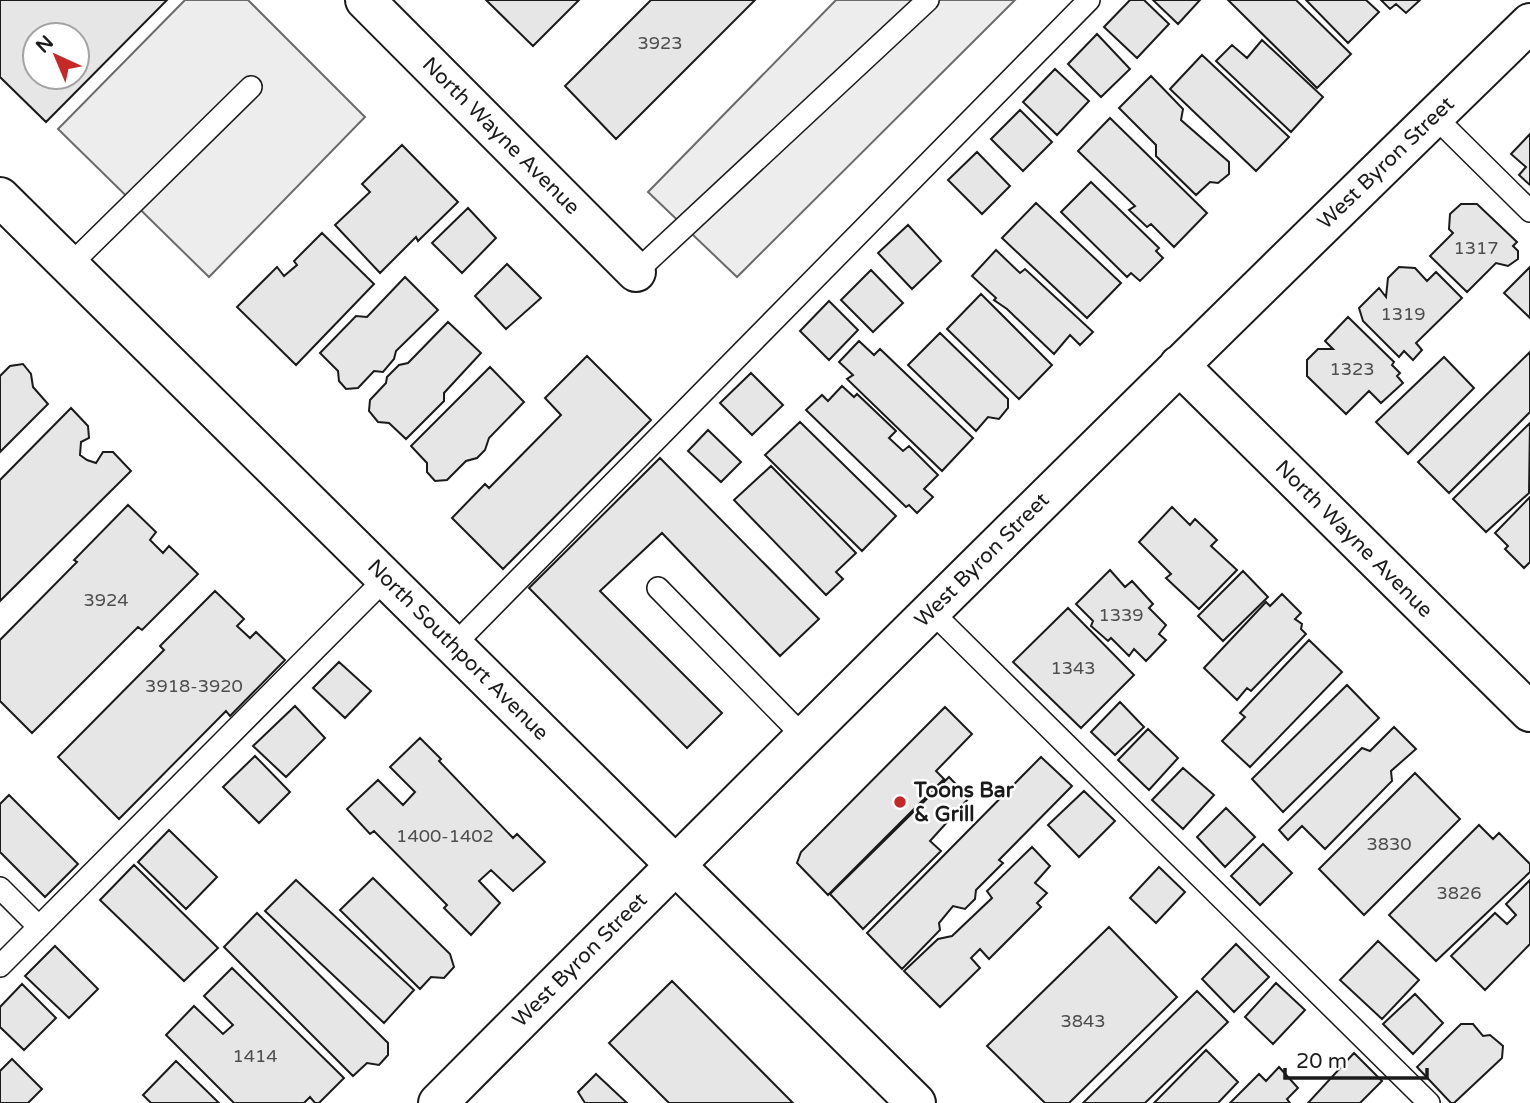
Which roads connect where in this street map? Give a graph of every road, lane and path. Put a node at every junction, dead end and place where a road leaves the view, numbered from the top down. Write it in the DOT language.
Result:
graph roads {
  1 [pos="365,0"];
  2 [pos="928,0"];
  3 [pos="1089,0"];
  4 [pos="1530,23"];
  5 [pos="251,87"];
  6 [pos="1434,116"];
  7 [pos="0,197"];
  8 [pos="1530,211"];
  9 [pos="69,266"];
  10 [pos="636,272"];
  11 [pos="1179,365"];
  12 [pos="386,579"];
  13 [pos="658,588"];
  14 [pos="931,611"];
  15 [pos="453,646"];
  16 [pos="1530,712"];
  17 [pos="804,737"];
  18 [pos="675,864"];
  19 [pos="0,888"];
  20 [pos="39,927"];
  21 [pos="0,966"];
  22 [pos="438,1103"];
  23 [pos="916,1103"];
  24 [pos="1429,1103"];
  1 -- 10 [label="street, North Wayne Avenue"];
  2 -- 10 [label="lane"];
  3 -- 15 [label="lane"];
  4 -- 6 [label="street, West Byron Street"];
  5 -- 9 [label="lane"];
  6 -- 8 [label="lane"];
  6 -- 11 [label="street, West Byron Street"];
  7 -- 9 [label="street, North Southport Avenue"];
  9 -- 12 [label="street, North Southport Avenue"];
  11 -- 14 [label="street, West Byron Street"];
  11 -- 16 [label="street, North Wayne Avenue"];
  12 -- 15 [label="street, North Southport Avenue"];
  12 -- 20 [label="lane"];
  13 -- 17 [label="lane"];
  14 -- 17 [label="street, West Byron Street"];
  14 -- 24 [label="lane"];
  15 -- 18 [label="street, North Southport Avenue"];
  17 -- 18 [label="street, West Byron Street"];
  18 -- 22 [label="street, West Byron Street"];
  18 -- 23 [label="street, North Southport Avenue"];
  19 -- 20 [label="lane"];
  20 -- 21 [label="lane"];
}
